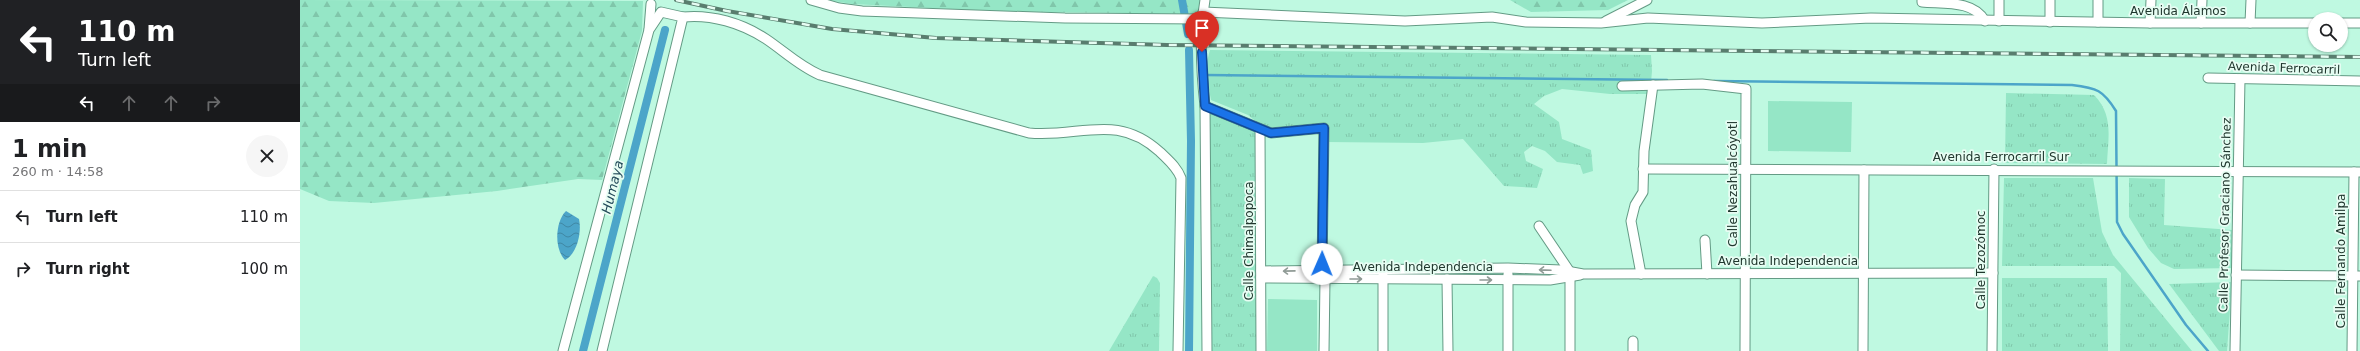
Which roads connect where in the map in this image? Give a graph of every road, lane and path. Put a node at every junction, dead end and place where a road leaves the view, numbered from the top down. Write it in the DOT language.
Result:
graph roads {
  1 [pos="811,0"];
  2 [pos="1205,0"];
  3 [pos="1647,0"];
  4 [pos="1922,0"];
  5 [pos="1999,0"];
  6 [pos="2050,0"];
  7 [pos="2098,0"];
  8 [pos="2150,0"];
  9 [pos="2202,0"];
  10 [pos="2251,0"];
  11 [pos="651,2"];
  12 [pos="661,12"];
  13 [pos="1202,15"];
  14 [pos="683,17"];
  15 [pos="1985,21"];
  16 [pos="2000,21"];
  17 [pos="2050,22"];
  18 [pos="2098,22"];
  19 [pos="1601,23"];
  20 [pos="2150,23"];
  21 [pos="2202,23"];
  22 [pos="2250,23"];
  23 [pos="2308,23"];
  24 [pos="2348,23"];
  25 [pos="2360,24"];
  26 [pos="649,30"];
  27 [pos="2208,78"];
  28 [pos="2240,79"];
  29 [pos="2360,82"];
  30 [pos="1653,85"];
  31 [pos="1622,86"];
  32 [pos="1205,106"];
  33 [pos="1260,130"];
  34 [pos="1643,169"];
  35 [pos="1745,169"];
  36 [pos="1994,169"];
  37 [pos="1864,170"];
  38 [pos="2238,170"];
  39 [pos="2357,172"];
  40 [pos="1539,226"];
  41 [pos="1705,240"];
  42 [pos="1508,268"];
  43 [pos="1383,269"];
  44 [pos="1322,270"];
  45 [pos="1863,273"];
  46 [pos="1993,273"];
  47 [pos="1641,274"];
  48 [pos="1707,274"];
  49 [pos="1745,274"];
  50 [pos="2236,274"];
  51 [pos="1261,275"];
  52 [pos="1570,275"];
  53 [pos="2356,276"];
  54 [pos="1325,279"];
  55 [pos="1383,279"];
  56 [pos="1447,280"];
  57 [pos="1508,280"];
  58 [pos="1633,341"];
  59 [pos="563,351"];
  60 [pos="602,351"];
  61 [pos="1178,351"];
  62 [pos="1207,351"];
  63 [pos="1261,351"];
  64 [pos="1324,351"];
  65 [pos="1383,351"];
  66 [pos="1448,351"];
  67 [pos="1508,351"];
  68 [pos="1570,351"];
  69 [pos="1633,351"];
  70 [pos="1745,351"];
  71 [pos="1863,351"];
  72 [pos="1992,351"];
  73 [pos="2235,351"];
  74 [pos="2352,351"];
  1 -- 13 [label="street, Avenida Álamos"];
  2 -- 13 [label="street"];
  3 -- 19 [label="street"];
  4 -- 15 [label="street"];
  5 -- 16 [label="street"];
  6 -- 17 [label="street"];
  7 -- 18 [label="street"];
  8 -- 20 [label="street"];
  9 -- 21 [label="street"];
  10 -- 22 [label="street"];
  11 -- 12 [label="street"];
  11 -- 26 [label="street"];
  12 -- 14 [label="street"];
  12 -- 26 [label="street"];
  13 -- 19 [label="street, Avenida Álamos"];
  13 -- 32 [label="street"];
  14 -- 60 [label="street"];
  14 -- 61 [label="street"];
  15 -- 16 [label="street, Avenida Álamos"];
  15 -- 19 [label="street, Avenida Álamos"];
  16 -- 17 [label="street, Avenida Álamos"];
  17 -- 18 [label="street, Avenida Álamos"];
  18 -- 20 [label="street, Avenida Álamos"];
  20 -- 21 [label="street, Avenida Álamos"];
  21 -- 22 [label="street, Avenida Álamos"];
  22 -- 23 [label="street, Avenida Álamos"];
  24 -- 25 [label="street"];
  26 -- 59 [label="street"];
  27 -- 28 [label="street, Avenida Ferrocarril"];
  28 -- 29 [label="street, Avenida Ferrocarril"];
  28 -- 38 [label="street, Calle Profesor Graciano Sánchez"];
  30 -- 31 [label="street"];
  30 -- 34 [label="street"];
  30 -- 35 [label="street, Calle Nezahualcóyotl"];
  32 -- 33 [label="street"];
  32 -- 62 [label="street"];
  33 -- 44 [label="street"];
  33 -- 51 [label="street, Calle Chimalpopoca"];
  34 -- 35 [label="street, Avenida Ferrocarril Sur"];
  34 -- 47 [label="street"];
  35 -- 37 [label="street, Avenida Ferrocarril Sur"];
  35 -- 49 [label="street, Calle Nezahualcóyotl"];
  36 -- 37 [label="street, Avenida Ferrocarril Sur"];
  36 -- 38 [label="street, Avenida Ferrocarril Sur"];
  36 -- 46 [label="street, Calle Tezozómoc"];
  37 -- 45 [label="street"];
  38 -- 39 [label="street, Avenida Ferrocarril Sur"];
  38 -- 50 [label="street, Calle Profesor Graciano Sánchez"];
  39 -- 53 [label="street, Calle Fernando Amilpa"];
  40 -- 52 [label="street"];
  41 -- 48 [label="street"];
  42 -- 43 [label="street, Avenida Independencia"];
  52 -- 42 [label="street, Avenida Independencia, one-way"];
  42 -- 57 [label="street"];
  43 -- 44 [label="street, Avenida Independencia"];
  43 -- 55 [label="street"];
  44 -- 51 [label="street, Avenida Independencia, one-way"];
  45 -- 46 [label="street, Avenida Independencia"];
  45 -- 49 [label="street, Avenida Independencia"];
  45 -- 71 [label="street"];
  46 -- 72 [label="street, Calle Tezozómoc"];
  47 -- 48 [label="street, Avenida Independencia"];
  47 -- 52 [label="street, Avenida Independencia"];
  48 -- 49 [label="street, Avenida Independencia"];
  49 -- 70 [label="street, Calle Nezahualcóyotl"];
  50 -- 53 [label="street"];
  50 -- 73 [label="street, Calle Profesor Graciano Sánchez"];
  51 -- 54 [label="street, Avenida Independencia"];
  51 -- 63 [label="street, Calle Chimalpopoca"];
  52 -- 57 [label="street, Avenida Independencia"];
  52 -- 68 [label="street"];
  53 -- 74 [label="street, Calle Fernando Amilpa"];
  54 -- 55 [label="street, Avenida Independencia, one-way"];
  54 -- 64 [label="street"];
  55 -- 56 [label="street, Avenida Independencia"];
  55 -- 65 [label="street"];
  56 -- 57 [label="street, Avenida Independencia, one-way"];
  56 -- 66 [label="street"];
  57 -- 67 [label="street"];
  58 -- 69 [label="street"];
}
